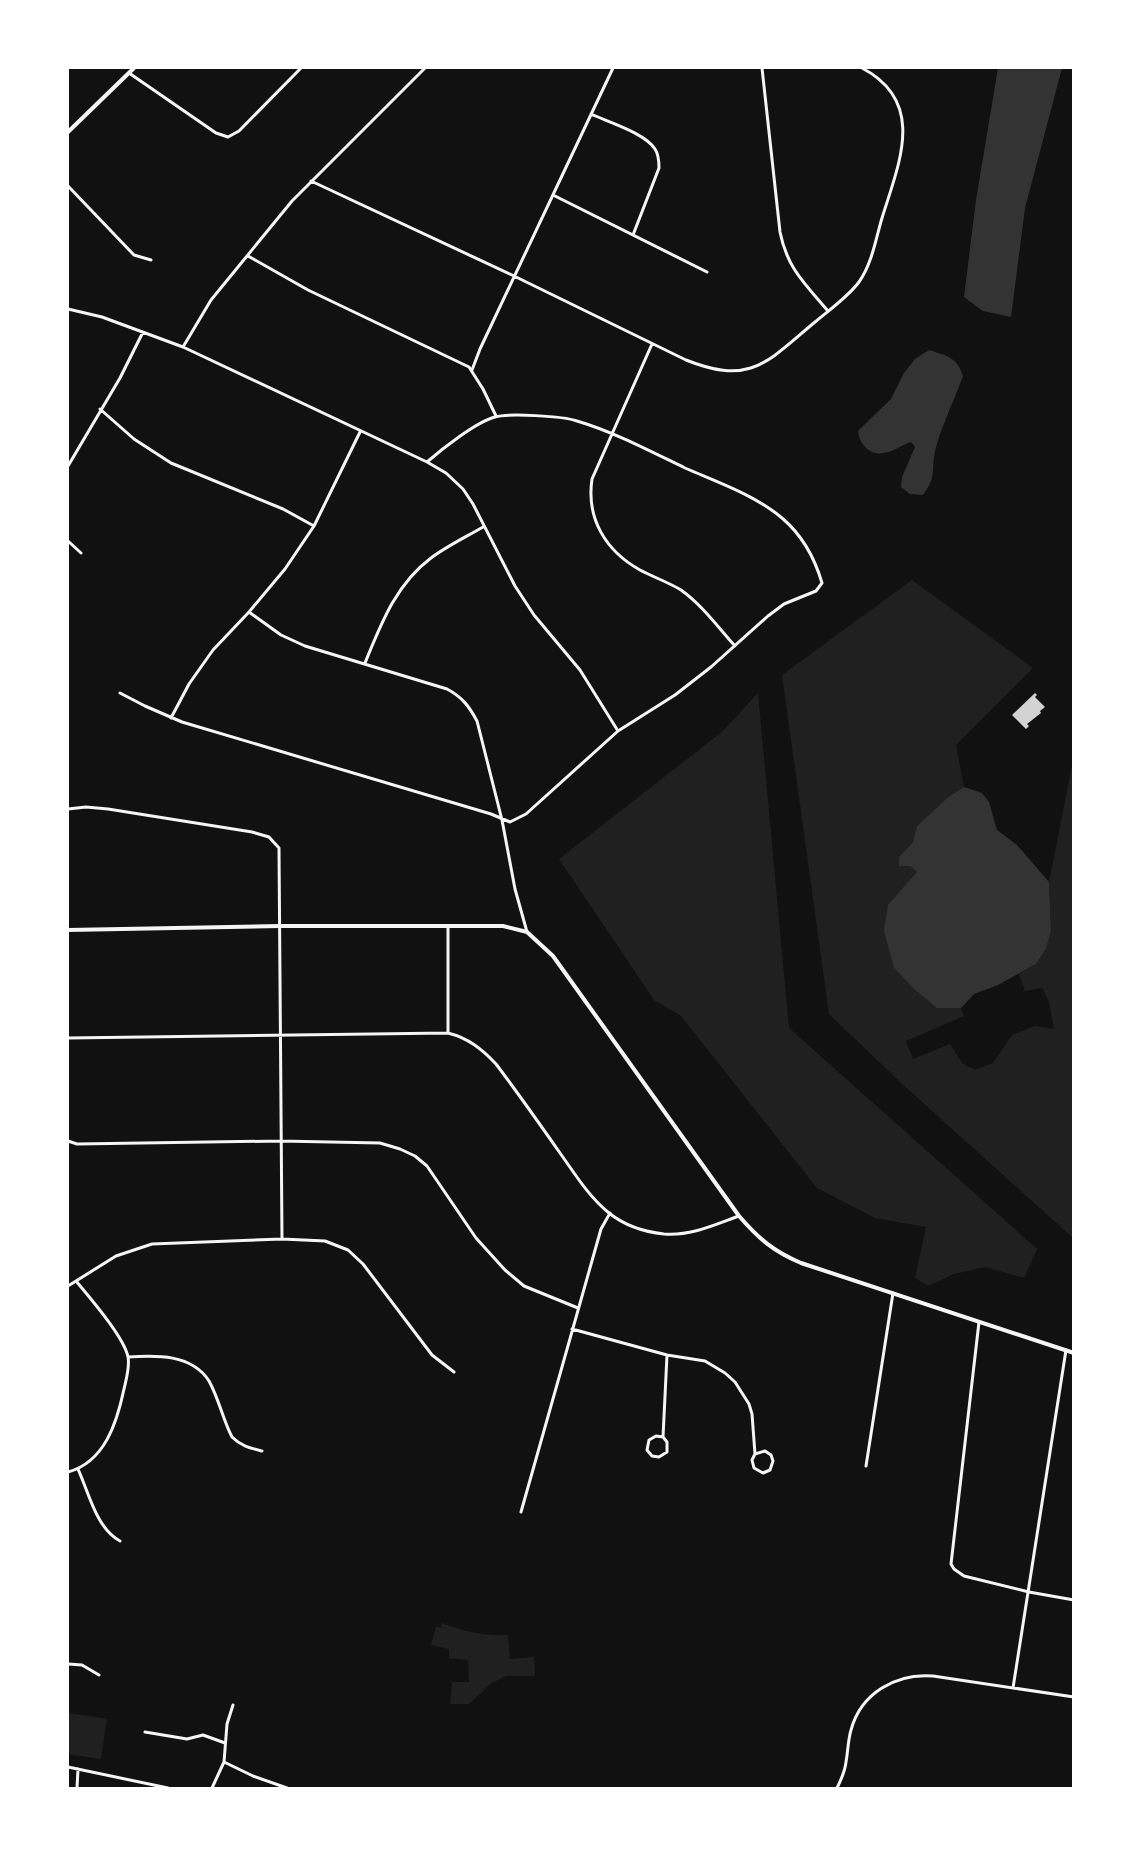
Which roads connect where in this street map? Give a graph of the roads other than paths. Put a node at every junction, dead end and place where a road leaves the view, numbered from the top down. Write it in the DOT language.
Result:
graph roads {
  1 [pos="134,68"];
  2 [pos="300,68"];
  3 [pos="425,68"];
  4 [pos="613,68"];
  5 [pos="762,68"];
  6 [pos="862,68"];
  7 [pos="129,73"];
  8 [pos="591,114"];
  9 [pos="68,132"];
  10 [pos="310,181"];
  11 [pos="68,186"];
  12 [pos="553,195"];
  13 [pos="633,235"];
  14 [pos="248,256"];
  15 [pos="151,260"];
  16 [pos="707,272"];
  17 [pos="514,276"];
  18 [pos="68,309"];
  19 [pos="828,311"];
  20 [pos="143,332"];
  21 [pos="652,344"];
  22 [pos="183,346"];
  23 [pos="472,370"];
  24 [pos="100,409"];
  25 [pos="496,416"];
  26 [pos="360,432"];
  27 [pos="611,434"];
  28 [pos="427,462"];
  29 [pos="68,466"];
  30 [pos="314,526"];
  31 [pos="484,526"];
  32 [pos="68,541"];
  33 [pos="81,553"];
  34 [pos="249,612"];
  35 [pos="735,646"];
  36 [pos="365,663"];
  37 [pos="120,693"];
  38 [pos="171,718"];
  39 [pos="618,731"];
  40 [pos="68,809"];
  41 [pos="502,820"];
  42 [pos="280,926"];
  43 [pos="448,926"];
  44 [pos="68,930"];
  45 [pos="527,932"];
  46 [pos="448,1033"];
  47 [pos="279,1036"];
  48 [pos="68,1038"];
  49 [pos="68,1141"];
  50 [pos="280,1142"];
  51 [pos="610,1214"];
  52 [pos="738,1216"];
  53 [pos="282,1239"];
  54 [pos="76,1281"];
  55 [pos="68,1286"];
  56 [pos="893,1293"];
  57 [pos="578,1308"];
  58 [pos="979,1320"];
  59 [pos="572,1329"];
  60 [pos="1066,1350"];
  61 [pos="1074,1353"];
  62 [pos="667,1355"];
  63 [pos="128,1357"];
  64 [pos="454,1372"];
  65 [pos="663,1437"];
  66 [pos="262,1451"];
  67 [pos="755,1454"];
  68 [pos="866,1466"];
  69 [pos="78,1469"];
  70 [pos="68,1472"];
  71 [pos="521,1512"];
  72 [pos="120,1541"];
  73 [pos="1029,1592"];
  74 [pos="1074,1600"];
  75 [pos="68,1664"];
  76 [pos="99,1675"];
  77 [pos="1013,1688"];
  78 [pos="1074,1697"];
  79 [pos="233,1705"];
  80 [pos="145,1732"];
  81 [pos="225,1743"];
  82 [pos="224,1762"];
  83 [pos="68,1767"];
  84 [pos="78,1769"];
  85 [pos="77,1788"];
  86 [pos="168,1788"];
  87 [pos="212,1788"];
  88 [pos="287,1788"];
  89 [pos="837,1788"];
  1 -- 7 [label="street"];
  2 -- 7 [label="street"];
  3 -- 10 [label="street"];
  4 -- 8 [label="street"];
  5 -- 19 [label="street"];
  6 -- 19 [label="street"];
  7 -- 9 [label="street"];
  8 -- 12 [label="street"];
  8 -- 13 [label="street"];
  10 -- 14 [label="street"];
  10 -- 17 [label="street"];
  11 -- 15 [label="street"];
  12 -- 13 [label="street"];
  12 -- 17 [label="street"];
  13 -- 16 [label="street"];
  14 -- 22 [label="street"];
  14 -- 23 [label="street"];
  17 -- 21 [label="street"];
  17 -- 23 [label="street"];
  18 -- 20 [label="street"];
  19 -- 21 [label="street"];
  20 -- 22 [label="street"];
  20 -- 24 [label="street"];
  21 -- 27 [label="street"];
  22 -- 26 [label="street"];
  23 -- 25 [label="street"];
  24 -- 29 [label="street"];
  24 -- 30 [label="street"];
  25 -- 27 [label="street"];
  25 -- 28 [label="street"];
  26 -- 28 [label="street"];
  26 -- 30 [label="street"];
  27 -- 35 [label="street"];
  27 -- 35 [label="street"];
  28 -- 31 [label="street"];
  30 -- 34 [label="street"];
  31 -- 36 [label="street"];
  31 -- 39 [label="street"];
  32 -- 33 [label="street"];
  34 -- 36 [label="street"];
  34 -- 38 [label="street"];
  35 -- 39 [label="street"];
  36 -- 41 [label="street"];
  37 -- 38 [label="street"];
  38 -- 41 [label="street"];
  39 -- 41 [label="street"];
  40 -- 42 [label="street"];
  41 -- 45 [label="street"];
  42 -- 43 [label="street"];
  42 -- 44 [label="street"];
  42 -- 47 [label="street"];
  43 -- 45 [label="street"];
  43 -- 46 [label="street"];
  45 -- 52 [label="street"];
  46 -- 47 [label="street"];
  46 -- 51 [label="street"];
  47 -- 48 [label="street"];
  47 -- 50 [label="street"];
  49 -- 50 [label="street"];
  50 -- 53 [label="street"];
  50 -- 57 [label="street"];
  51 -- 52 [label="street"];
  51 -- 57 [label="street"];
  52 -- 56 [label="street"];
  53 -- 54 [label="street"];
  53 -- 64 [label="street"];
  54 -- 55 [label="street"];
  54 -- 63 [label="street"];
  56 -- 58 [label="street"];
  56 -- 68 [label="street"];
  57 -- 59 [label="street"];
  58 -- 60 [label="street"];
  58 -- 73 [label="street"];
  59 -- 62 [label="street"];
  59 -- 71 [label="street"];
  60 -- 61 [label="street"];
  60 -- 73 [label="street"];
  62 -- 65 [label="street"];
  62 -- 67 [label="street"];
  63 -- 66 [label="street"];
  63 -- 69 [label="street"];
  65 -- 65 [label="street"];
  67 -- 67 [label="street"];
  69 -- 70 [label="street"];
  69 -- 72 [label="street"];
  73 -- 74 [label="street"];
  73 -- 77 [label="street"];
  75 -- 76 [label="street"];
  77 -- 78 [label="street"];
  77 -- 89 [label="street"];
  79 -- 81 [label="street"];
  80 -- 81 [label="street"];
  81 -- 82 [label="street"];
  82 -- 87 [label="street"];
  82 -- 88 [label="street"];
  83 -- 84 [label="street"];
  84 -- 85 [label="street"];
  84 -- 86 [label="street"];
}
